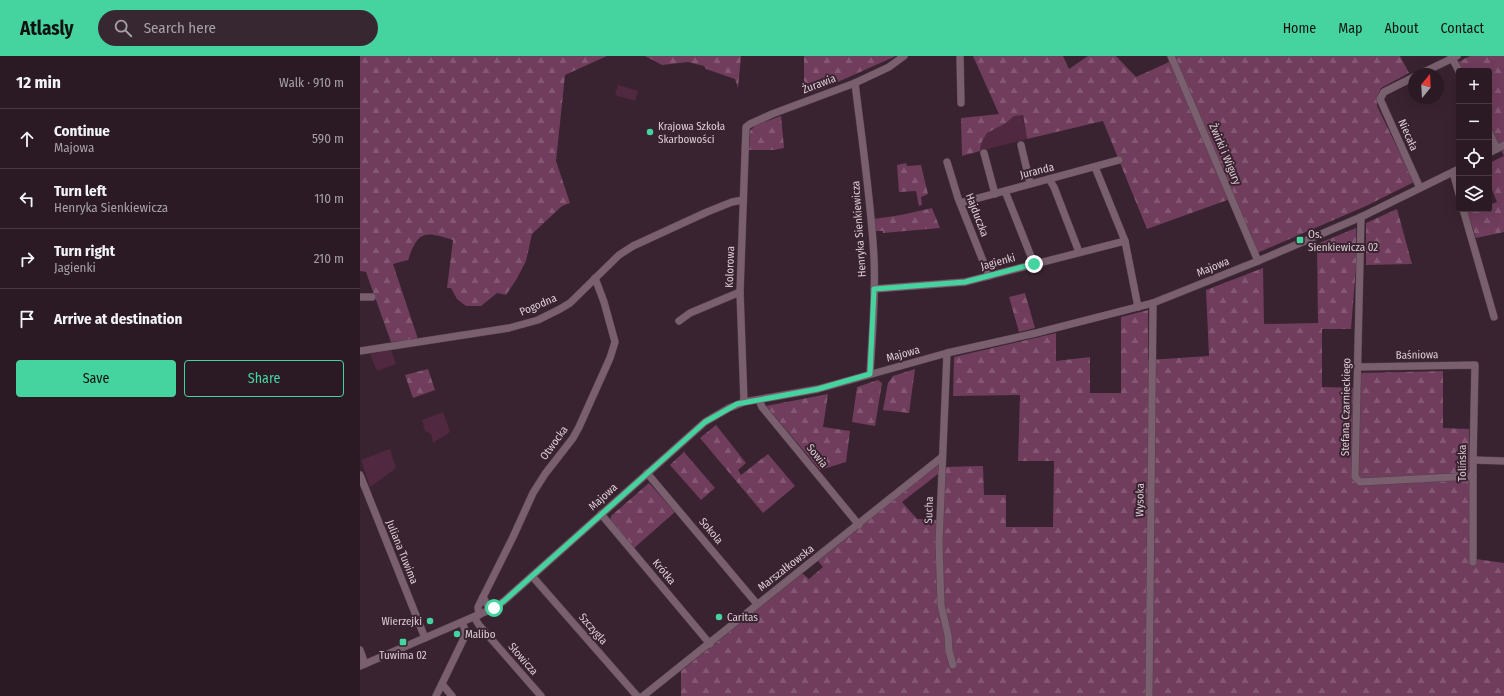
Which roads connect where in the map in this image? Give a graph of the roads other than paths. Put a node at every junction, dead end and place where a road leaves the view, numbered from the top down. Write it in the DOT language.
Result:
graph roads {
  1 [pos="904,56"];
  2 [pos="960,56"];
  3 [pos="1171,56"];
  4 [pos="1454,57"];
  5 [pos="1432,68"];
  6 [pos="1458,68"];
  7 [pos="1408,80"];
  8 [pos="855,83"];
  9 [pos="961,103"];
  10 [pos="746,132"];
  11 [pos="1492,136"];
  12 [pos="1021,145"];
  13 [pos="1501,147"];
  14 [pos="984,152"];
  15 [pos="1492,152"];
  16 [pos="1119,160"];
  17 [pos="948,162"];
  18 [pos="1095,167"];
  19 [pos="1456,170"];
  20 [pos="1049,179"];
  21 [pos="1030,183"];
  22 [pos="1420,188"];
  23 [pos="1005,191"];
  24 [pos="994,194"];
  25 [pos="744,200"];
  26 [pos="960,203"];
  27 [pos="1464,212"];
  28 [pos="1361,217"];
  29 [pos="1125,241"];
  30 [pos="1079,252"];
  31 [pos="1258,261"];
  32 [pos="1034,264"];
  33 [pos="989,276"];
  34 [pos="595,278"];
  35 [pos="874,289"];
  36 [pos="740,292"];
  37 [pos="360,297"];
  38 [pos="372,297"];
  39 [pos="1153,304"];
  40 [pos="1138,307"];
  41 [pos="1494,317"];
  42 [pos="679,321"];
  43 [pos="360,351"];
  44 [pos="947,353"];
  45 [pos="1475,365"];
  46 [pos="1358,367"];
  47 [pos="870,374"];
  48 [pos="759,400"];
  49 [pos="744,402"];
  50 [pos="942,457"];
  51 [pos="1473,460"];
  52 [pos="1504,462"];
  53 [pos="647,473"];
  54 [pos="360,474"];
  55 [pos="1473,476"];
  56 [pos="362,488"];
  57 [pos="601,514"];
  58 [pos="859,525"];
  59 [pos="1473,562"];
  60 [pos="532,576"];
  61 [pos="483,597"];
  62 [pos="757,604"];
  63 [pos="490,610"];
  64 [pos="477,616"];
  65 [pos="462,622"];
  66 [pos="425,638"];
  67 [pos="710,644"];
  68 [pos="360,650"];
  69 [pos="362,665"];
  70 [pos="953,665"];
  71 [pos="442,684"];
  72 [pos="436,696"];
  73 [pos="452,696"];
  74 [pos="541,696"];
  75 [pos="637,696"];
  76 [pos="643,696"];
  77 [pos="1149,696"];
  1 -- 8 [label="street, Żurawia"];
  2 -- 9 [label="street"];
  3 -- 31 [label="street, Żwirki i Wigury"];
  4 -- 5 [label="street"];
  4 -- 6 [label="street"];
  7 -- 22 [label="street, Niecała"];
  8 -- 10 [label="street, Żurawia"];
  8 -- 35 [label="street, Henryka Sienkiewicza"];
  10 -- 25 [label="street, Kolorowa"];
  11 -- 13 [label="street"];
  12 -- 21 [label="street"];
  13 -- 15 [label="street"];
  14 -- 24 [label="street"];
  16 -- 18 [label="street, Juranda"];
  17 -- 26 [label="street, Hajduczka"];
  18 -- 20 [label="street, Juranda"];
  18 -- 29 [label="street"];
  19 -- 22 [label="street, Majowa"];
  20 -- 21 [label="street, Juranda"];
  20 -- 30 [label="street"];
  21 -- 23 [label="street, Juranda"];
  22 -- 28 [label="street, Majowa"];
  23 -- 24 [label="street, Juranda"];
  23 -- 32 [label="street"];
  24 -- 26 [label="street, Juranda"];
  25 -- 34 [label="street, Pogodna"];
  25 -- 36 [label="street, Kolorowa"];
  26 -- 33 [label="street, Hajduczka"];
  27 -- 41 [label="street"];
  28 -- 31 [label="street, Majowa"];
  28 -- 46 [label="street, Stefana Czarnieckiego"];
  29 -- 30 [label="street, Jagienki"];
  29 -- 40 [label="street"];
  30 -- 32 [label="street, Jagienki"];
  31 -- 39 [label="street, Majowa"];
  32 -- 33 [label="street, Jagienki"];
  33 -- 35 [label="street, Jagienki"];
  34 -- 43 [label="street, Pogodna"];
  34 -- 61 [label="street, Otwocka"];
  35 -- 47 [label="street, Henryka Sienkiewicza"];
  36 -- 42 [label="street"];
  36 -- 49 [label="street, Kolorowa"];
  37 -- 38 [label="street"];
  39 -- 40 [label="street, Majowa"];
  39 -- 77 [label="street, Wysoka"];
  40 -- 44 [label="street, Majowa"];
  44 -- 47 [label="street, Majowa"];
  44 -- 50 [label="street, Sucha"];
  45 -- 46 [label="street, Baśniowa"];
  45 -- 51 [label="street, Tolińska"];
  46 -- 55 [label="street, Stefana Czarnieckiego"];
  47 -- 48 [label="street, Majowa"];
  48 -- 49 [label="street, Majowa"];
  48 -- 58 [label="street, Sowia"];
  49 -- 53 [label="street, Majowa"];
  50 -- 58 [label="street, Marszałkowska"];
  50 -- 70 [label="street, Sucha"];
  51 -- 52 [label="street"];
  51 -- 55 [label="street, Tolińska"];
  53 -- 57 [label="street, Majowa"];
  53 -- 62 [label="street, Sokola"];
  54 -- 56 [label="street, Juliana Tuwima"];
  55 -- 59 [label="street, Tolińska"];
  56 -- 66 [label="street, Juliana Tuwima"];
  57 -- 60 [label="street, Majowa"];
  57 -- 67 [label="street, Krótka"];
  58 -- 62 [label="street, Marszałkowska"];
  60 -- 63 [label="street, Majowa"];
  60 -- 75 [label="street, Szczygla"];
  61 -- 63 [label="street"];
  61 -- 64 [label="street, Otwocka"];
  62 -- 67 [label="street, Marszałkowska"];
  63 -- 64 [label="street, Majowa"];
  64 -- 65 [label="street, Majowa"];
  64 -- 74 [label="street, Słowicza"];
  65 -- 66 [label="street, Majowa"];
  65 -- 71 [label="street"];
  66 -- 69 [label="street, Majowa"];
  67 -- 76 [label="street, Marszałkowska"];
  68 -- 69 [label="street"];
  71 -- 72 [label="street"];
  71 -- 73 [label="street"];
}
